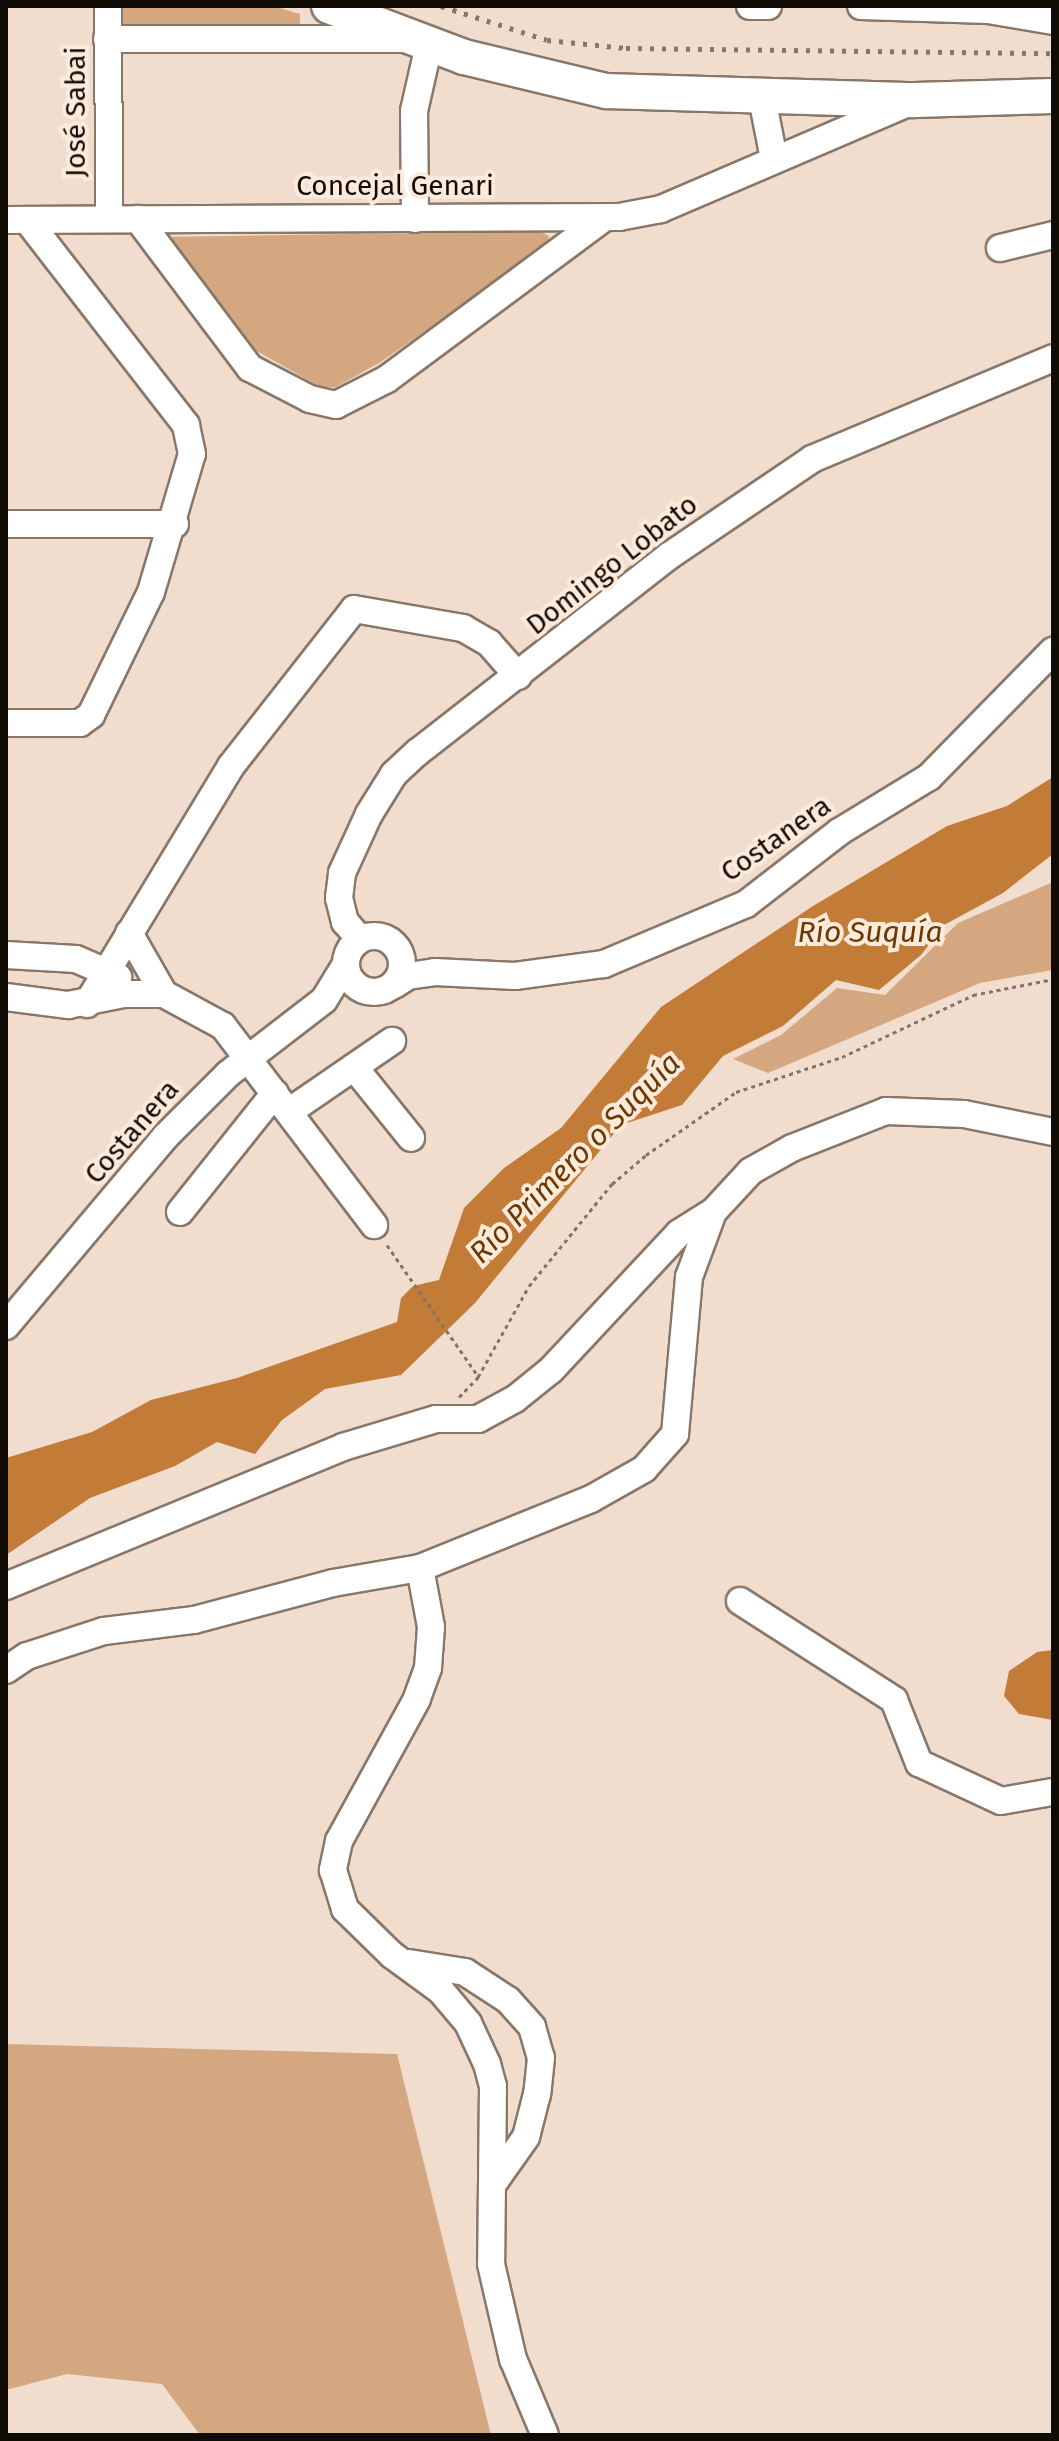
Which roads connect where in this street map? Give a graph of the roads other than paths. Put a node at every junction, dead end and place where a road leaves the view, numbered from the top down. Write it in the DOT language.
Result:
graph roads {
  1 [pos="108,6"];
  2 [pos="317,6"];
  3 [pos="329,6"];
  4 [pos="750,6"];
  5 [pos="768,6"];
  6 [pos="861,6"];
  7 [pos="1053,21"];
  8 [pos="312,38"];
  9 [pos="107,39"];
  10 [pos="421,42"];
  11 [pos="1053,96"];
  12 [pos="762,98"];
  13 [pos="915,100"];
  14 [pos="774,159"];
  15 [pos="109,218"];
  16 [pos="604,218"];
  17 [pos="138,219"];
  18 [pos="415,219"];
  19 [pos="17,220"];
  20 [pos="1053,235"];
  21 [pos="1000,248"];
  22 [pos="1053,358"];
  23 [pos="6,524"];
  24 [pos="175,524"];
  25 [pos="1053,651"];
  26 [pos="518,676"];
  27 [pos="6,723"];
  28 [pos="129,933"];
  29 [pos="360,939"];
  30 [pos="400,951"];
  31 [pos="6,955"];
  32 [pos="346,964"];
  33 [pos="105,972"];
  34 [pos="435,972"];
  35 [pos="394,985"];
  36 [pos="367,992"];
  37 [pos="164,994"];
  38 [pos="6,997"];
  39 [pos="324,1000"];
  40 [pos="87,1004"];
  41 [pos="392,1041"];
  42 [pos="250,1056"];
  43 [pos="354,1067"];
  44 [pos="283,1102"];
  45 [pos="1053,1132"];
  46 [pos="411,1138"];
  47 [pos="180,1212"];
  48 [pos="713,1212"];
  49 [pos="374,1225"];
  50 [pos="6,1326"];
  51 [pos="420,1568"];
  52 [pos="6,1586"];
  53 [pos="740,1601"];
  54 [pos="13,1663"];
  55 [pos="1052,1792"];
  56 [pos="402,1962"];
  57 [pos="492,2185"];
  58 [pos="545,2435"];
  1 -- 9 [label="street, José Sabai"];
  2 -- 8 [label="street"];
  3 -- 10 [label="main road"];
  4 -- 5 [label="street"];
  6 -- 7 [label="street"];
  8 -- 9 [label="street"];
  8 -- 10 [label="street"];
  9 -- 15 [label="street, José Sabai"];
  10 -- 12 [label="main road"];
  10 -- 18 [label="street"];
  11 -- 13 [label="main road"];
  12 -- 13 [label="main road"];
  12 -- 14 [label="street"];
  13 -- 14 [label="street, Concejal Genari"];
  14 -- 16 [label="street, Concejal Genari"];
  15 -- 17 [label="street, Concejal Genari"];
  15 -- 19 [label="street, Concejal Genari"];
  16 -- 17 [label="street"];
  16 -- 18 [label="street, Concejal Genari"];
  17 -- 18 [label="street, Concejal Genari"];
  19 -- 24 [label="street"];
  20 -- 21 [label="street"];
  22 -- 26 [label="street, Domingo Lobato"];
  23 -- 24 [label="street"];
  24 -- 27 [label="street"];
  25 -- 34 [label="street, Costanera"];
  26 -- 28 [label="street"];
  26 -- 29 [label="street, Domingo Lobato"];
  28 -- 33 [label="street"];
  28 -- 37 [label="street"];
  29 -- 30 [label="street, Costanera"];
  29 -- 32 [label="street, Costanera"];
  30 -- 34 [label="street, Costanera"];
  30 -- 35 [label="street"];
  31 -- 33 [label="street"];
  32 -- 36 [label="street"];
  32 -- 39 [label="street, Costanera"];
  33 -- 37 [label="street"];
  33 -- 40 [label="street"];
  34 -- 35 [label="street, Costanera"];
  35 -- 36 [label="street, Costanera"];
  36 -- 39 [label="street, Costanera"];
  37 -- 40 [label="street"];
  37 -- 42 [label="street"];
  38 -- 40 [label="street"];
  39 -- 42 [label="street, Costanera"];
  41 -- 43 [label="street"];
  42 -- 44 [label="street"];
  42 -- 50 [label="street, Costanera"];
  43 -- 44 [label="street"];
  43 -- 46 [label="street"];
  44 -- 47 [label="street"];
  44 -- 49 [label="street"];
  45 -- 48 [label="street"];
  48 -- 51 [label="street"];
  48 -- 52 [label="street"];
  51 -- 54 [label="street"];
  51 -- 56 [label="street"];
  53 -- 55 [label="street"];
  56 -- 57 [label="street"];
  56 -- 57 [label="street"];
  57 -- 58 [label="street"];
}
